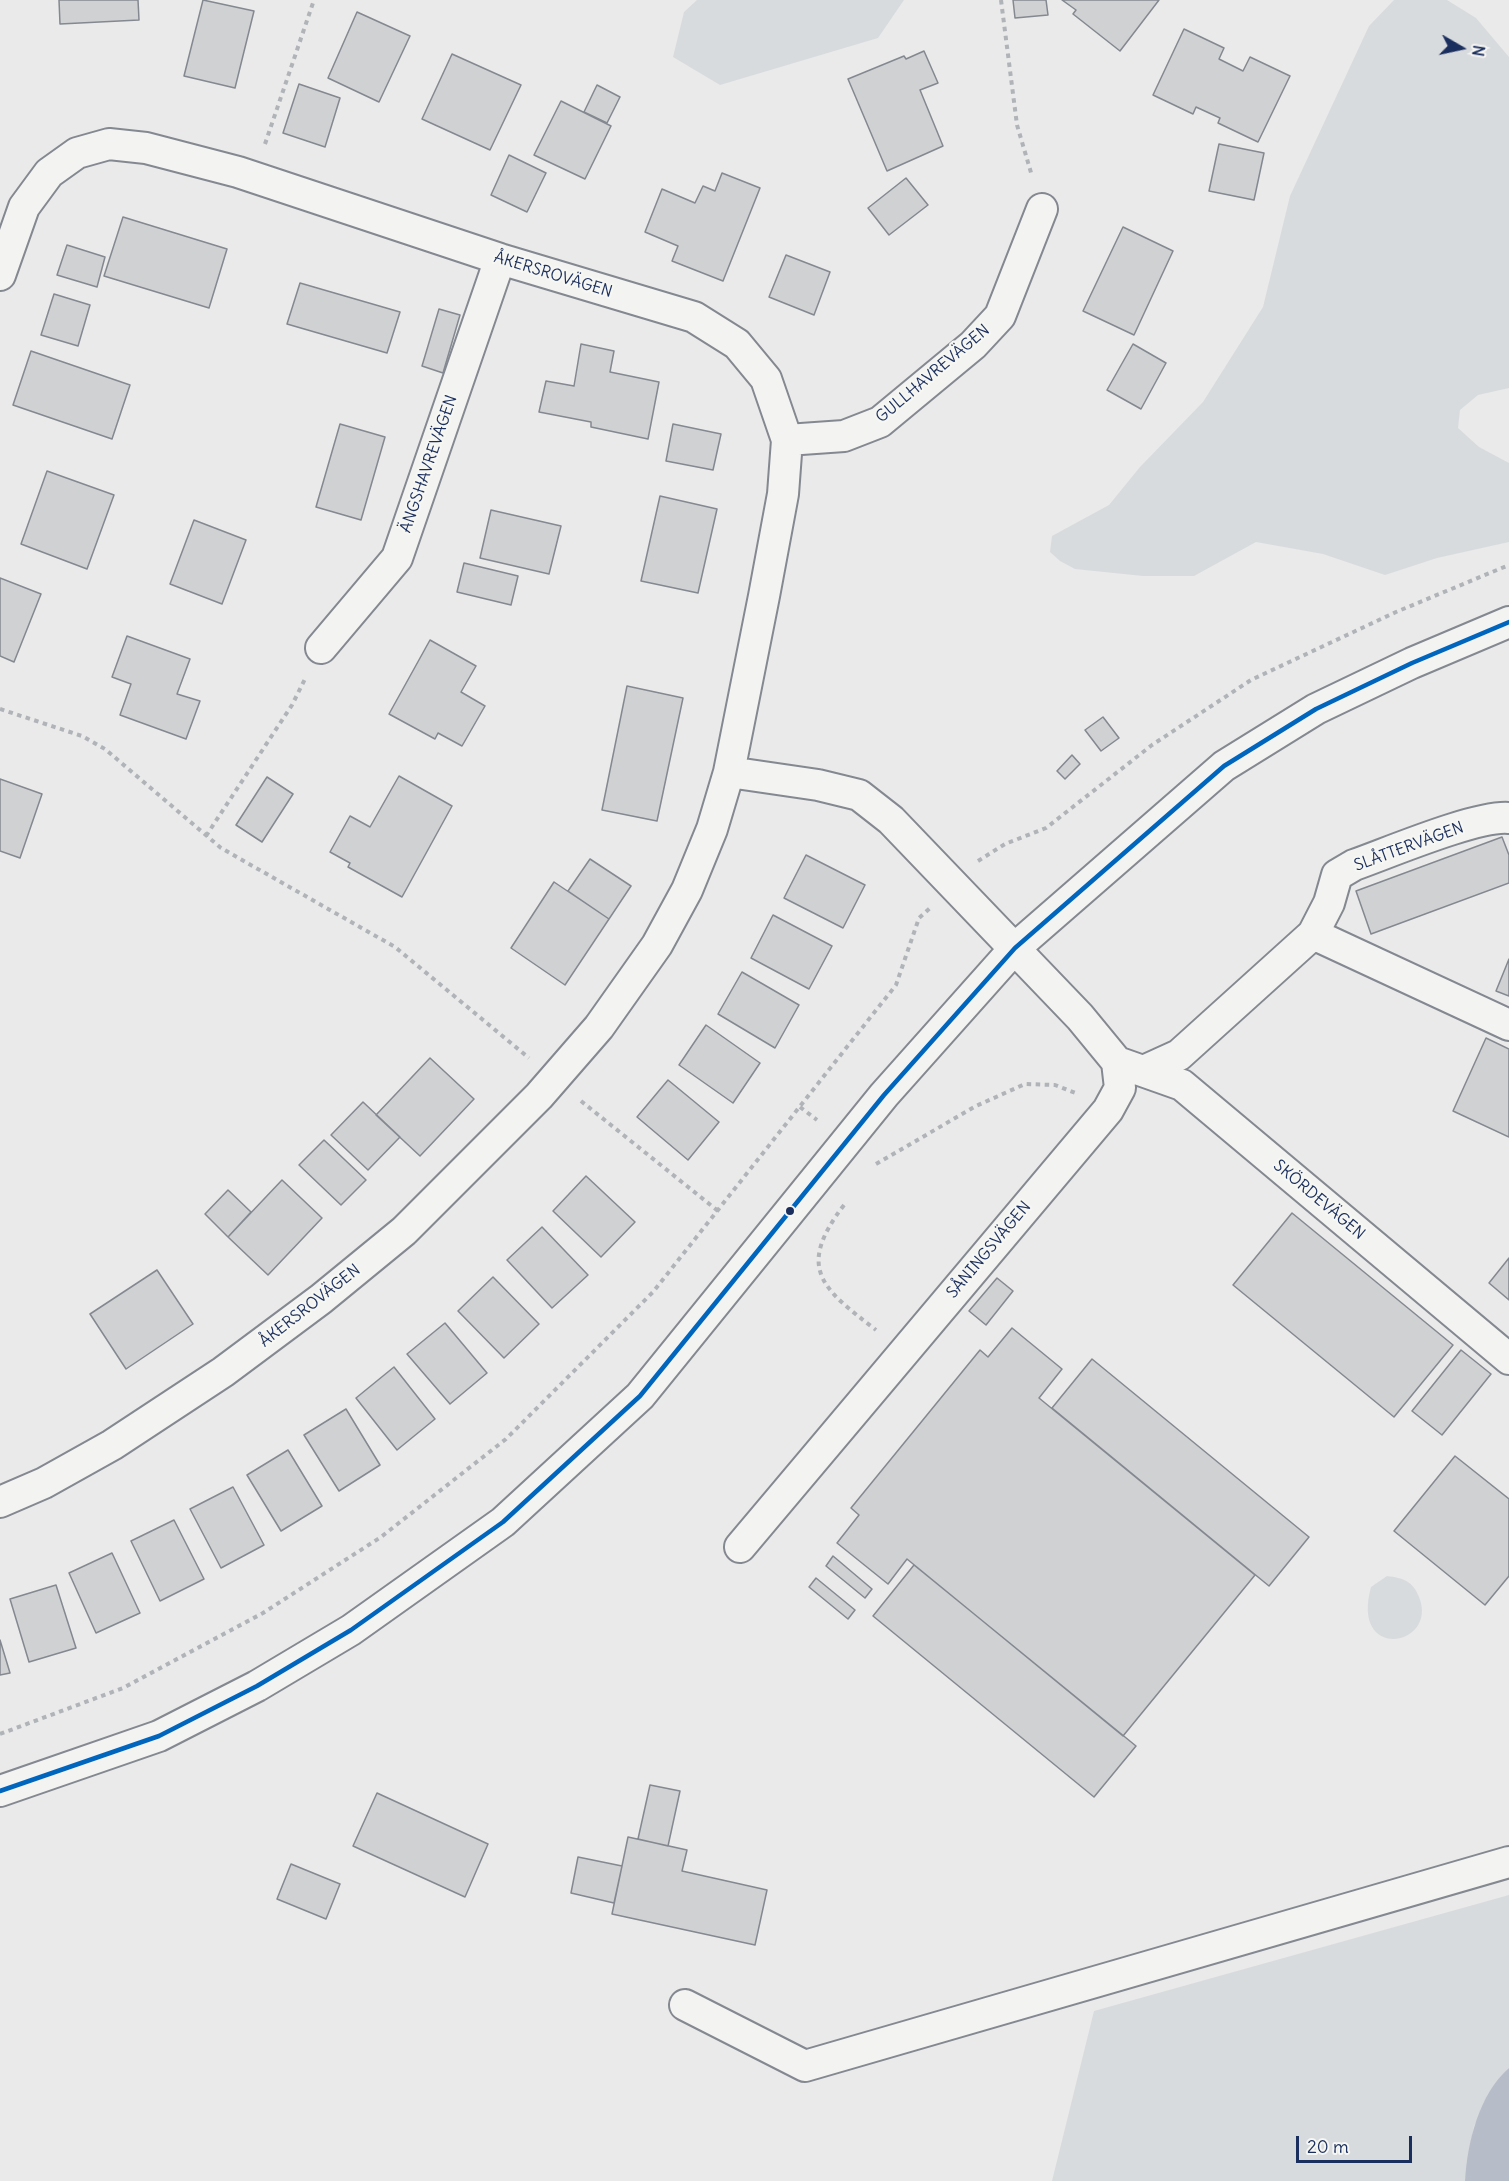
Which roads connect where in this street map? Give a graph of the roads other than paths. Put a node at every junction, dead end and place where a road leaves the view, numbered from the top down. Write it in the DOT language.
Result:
graph roads {
  1 [pos="1042,209"];
  2 [pos="500,259"];
  3 [pos="0,275"];
  4 [pos="787,440"];
  5 [pos="1509,622"];
  6 [pos="321,648"];
  7 [pos="729,772"];
  8 [pos="1509,818"];
  9 [pos="1313,934"];
  10 [pos="1015,948"];
  11 [pos="1509,1025"];
  12 [pos="1117,1062"];
  13 [pos="1146,1070"];
  14 [pos="1509,1359"];
  15 [pos="0,1502"];
  16 [pos="741,1547"];
  17 [pos="0,1791"];
  18 [pos="1509,1862"];
  19 [pos="685,2005"];
  1 -- 4 [label="street, GULLHAVREVÄGEN"];
  2 -- 3 [label="street, ÅKERSROVÄGEN"];
  2 -- 4 [label="street, ÅKERSROVÄGEN"];
  2 -- 6 [label="street, ÄNGSHAVREVÄGEN"];
  4 -- 7 [label="street, ÅKERSROVÄGEN"];
  5 -- 10 [label="street"];
  7 -- 10 [label="street"];
  7 -- 15 [label="street, ÅKERSROVÄGEN"];
  8 -- 9 [label="street, SLÅTTERVÄGEN"];
  9 -- 11 [label="street"];
  9 -- 13 [label="street, SLÅTTERVÄGEN"];
  10 -- 12 [label="street"];
  10 -- 17 [label="street"];
  12 -- 13 [label="street, SKÖRDEVÄGEN"];
  12 -- 16 [label="street, SÅNINGSVÄGEN"];
  13 -- 14 [label="street, SKÖRDEVÄGEN"];
  18 -- 19 [label="street"];
}
